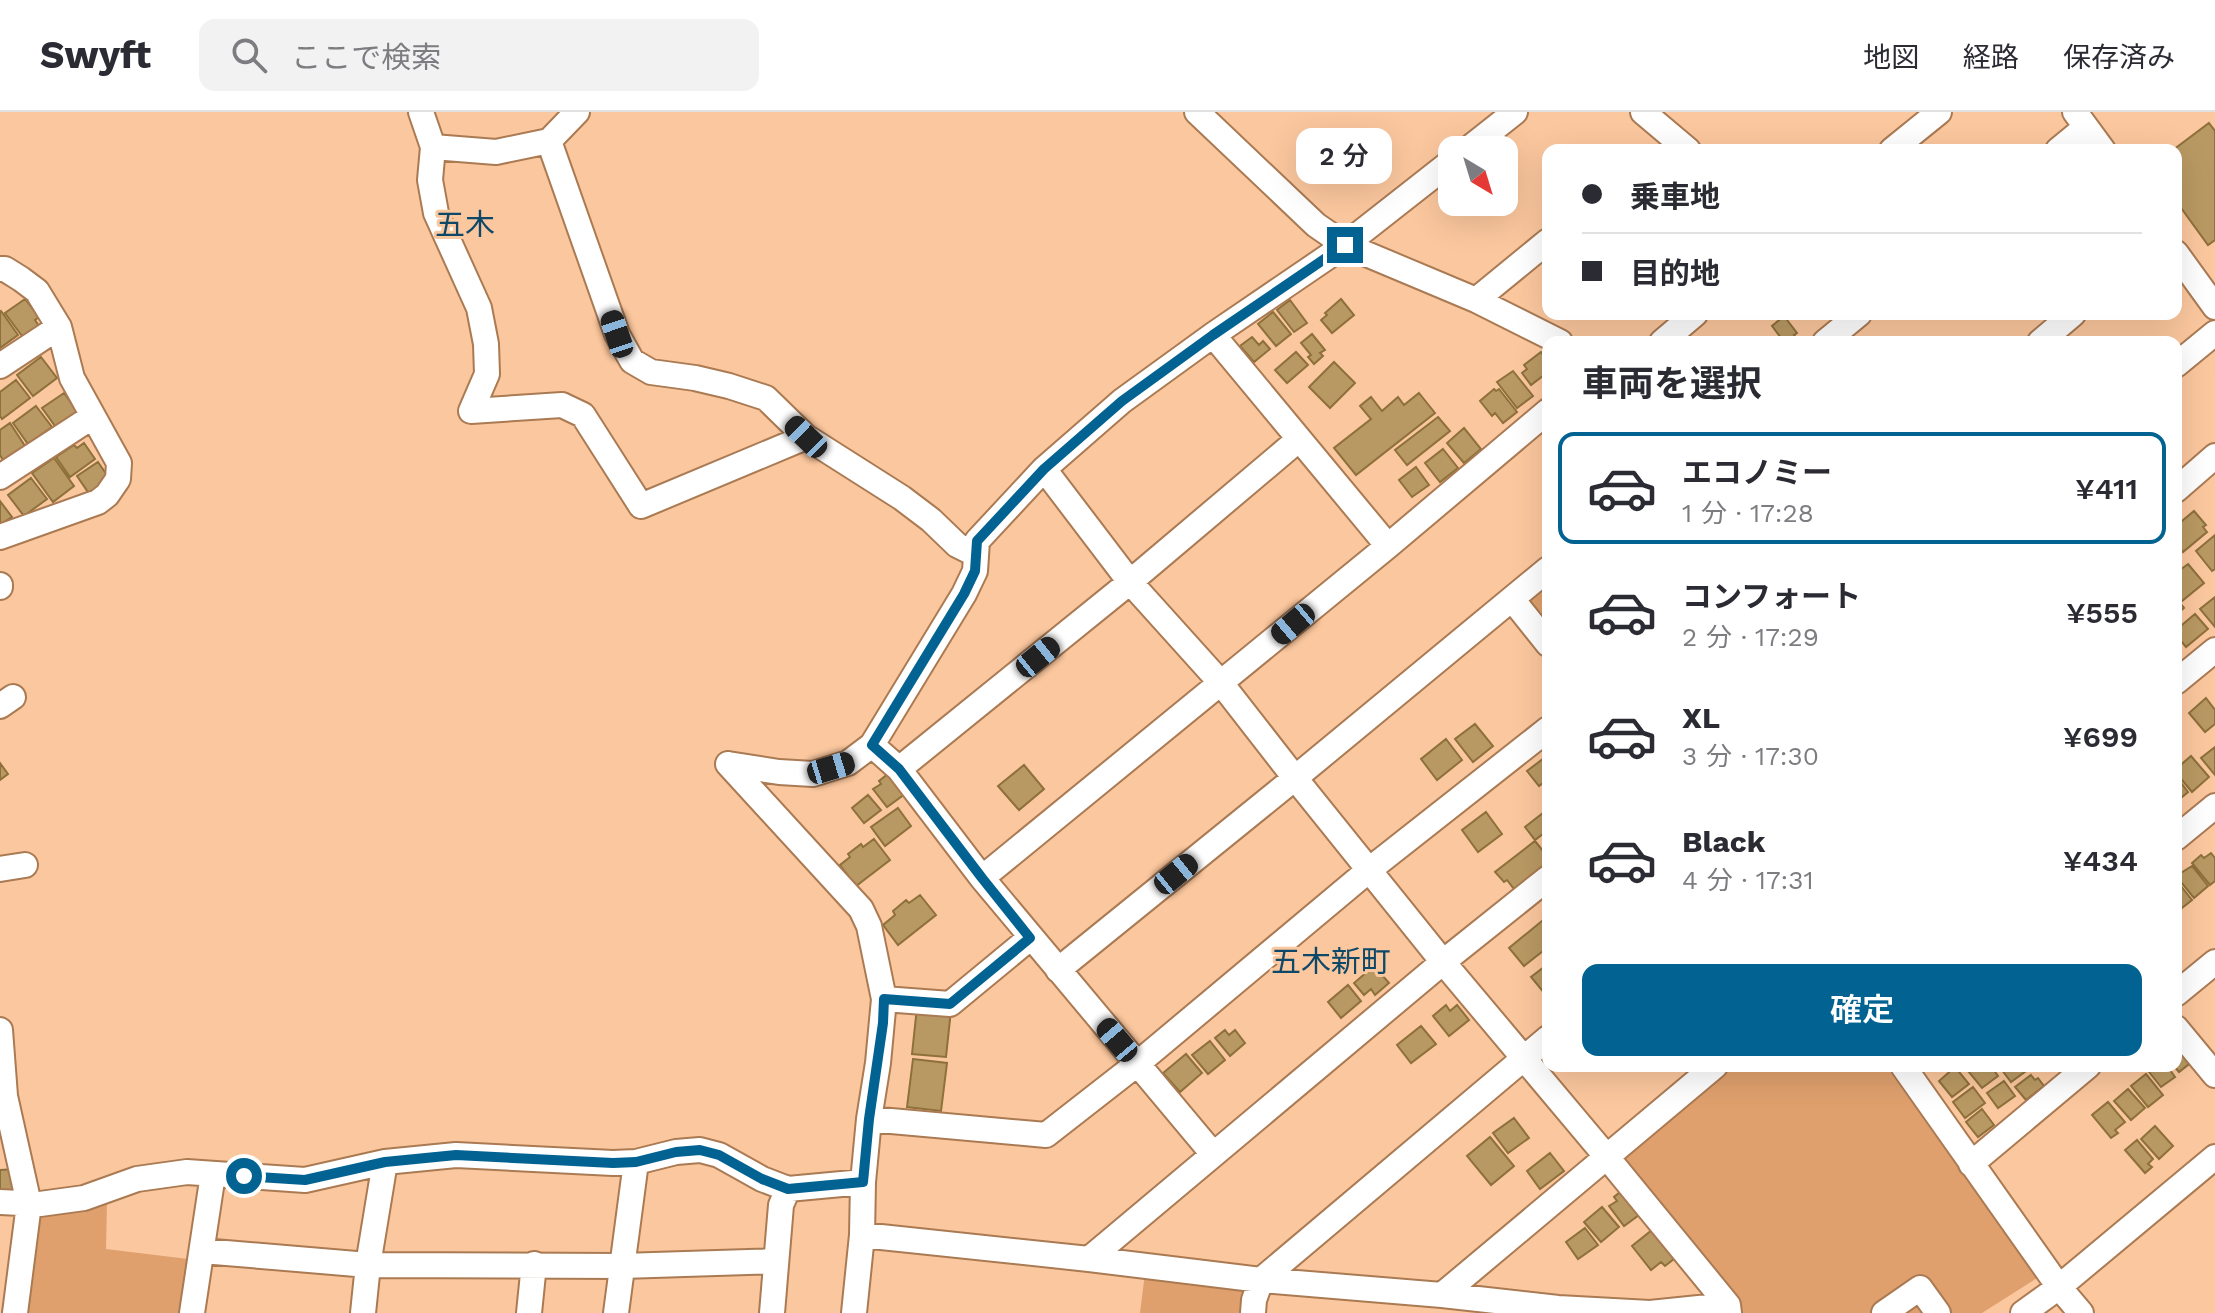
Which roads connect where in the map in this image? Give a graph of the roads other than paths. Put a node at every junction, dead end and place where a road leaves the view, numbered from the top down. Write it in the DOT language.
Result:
graph roads {
  1 [pos="421,112"];
  2 [pos="577,112"];
  3 [pos="1515,112"];
  4 [pos="1643,112"];
  5 [pos="1939,112"];
  6 [pos="1207,115"];
  7 [pos="2081,120"];
  8 [pos="1485,136"];
  9 [pos="549,141"];
  10 [pos="1671,144"];
  11 [pos="1899,144"];
  12 [pos="2063,144"];
  13 [pos="2099,144"];
  14 [pos="433,147"];
  15 [pos="1438,172"];
  16 [pos="1345,245"];
  17 [pos="1542,246"];
  18 [pos="2182,261"];
  19 [pos="0,269"];
  20 [pos="1476,300"];
  21 [pos="2215,307"];
  22 [pos="1688,320"];
  23 [pos="1852,320"];
  24 [pos="2066,320"];
  25 [pos="59,327"];
  26 [pos="2215,333"];
  27 [pos="1213,335"];
  28 [pos="1548,336"];
  29 [pos="1669,336"];
  30 [pos="1832,336"];
  31 [pos="2047,336"];
  32 [pos="2182,360"];
  33 [pos="0,366"];
  34 [pos="1542,416"];
  35 [pos="92,417"];
  36 [pos="806,437"];
  37 [pos="1298,440"];
  38 [pos="2215,456"];
  39 [pos="1044,469"];
  40 [pos="0,477"];
  41 [pos="2182,485"];
  42 [pos="0,537"];
  43 [pos="1388,546"];
  44 [pos="975,554"];
  45 [pos="1542,574"];
  46 [pos="1130,582"];
  47 [pos="1512,599"];
  48 [pos="1542,636"];
  49 [pos="2215,650"];
  50 [pos="2182,677"];
  51 [pos="1221,683"];
  52 [pos="1542,734"];
  53 [pos="872,745"];
  54 [pos="899,769"];
  55 [pos="1295,778"];
  56 [pos="2215,806"];
  57 [pos="2182,833"];
  58 [pos="25,865"];
  59 [pos="0,869"];
  60 [pos="1369,870"];
  61 [pos="982,878"];
  62 [pos="1542,883"];
  63 [pos="1030,938"];
  64 [pos="1443,962"];
  65 [pos="2215,962"];
  66 [pos="1058,970"];
  67 [pos="2182,989"];
  68 [pos="884,999"];
  69 [pos="0,1030"];
  70 [pos="2182,1035"];
  71 [pos="1542,1043"];
  72 [pos="1525,1058"];
  73 [pos="1137,1064"];
  74 [pos="1708,1072"];
  75 [pos="1907,1072"];
  76 [pos="2060,1075"];
  77 [pos="2215,1075"];
  78 [pos="3,1096"];
  79 [pos="869,1119"];
  80 [pos="1213,1154"];
  81 [pos="1606,1156"];
  82 [pos="2215,1157"];
  83 [pos="385,1162"];
  84 [pos="636,1162"];
  85 [pos="1971,1164"];
  86 [pos="213,1174"];
  87 [pos="863,1182"];
  88 [pos="788,1189"];
  89 [pos="0,1202"];
  90 [pos="29,1204"];
  91 [pos="862,1235"];
  92 [pos="202,1251"];
  93 [pos="1089,1259"];
  94 [pos="776,1261"];
  95 [pos="534,1264"];
  96 [pos="368,1265"];
  97 [pos="622,1266"];
  98 [pos="1261,1280"];
  99 [pos="2059,1287"];
  100 [pos="1442,1295"];
  101 [pos="1729,1309"];
  102 [pos="15,1313"];
  103 [pos="192,1313"];
  104 [pos="363,1313"];
  105 [pos="529,1313"];
  106 [pos="616,1313"];
  107 [pos="772,1313"];
  108 [pos="854,1313"];
  109 [pos="1253,1313"];
  110 [pos="1884,1313"];
  111 [pos="1938,1313"];
  112 [pos="2023,1313"];
  113 [pos="2081,1313"];
  1 -- 14 [label="street"];
  2 -- 9 [label="street"];
  3 -- 8 [label="street"];
  4 -- 10 [label="street"];
  5 -- 11 [label="street"];
  6 -- 16 [label="street"];
  7 -- 12 [label="street"];
  7 -- 13 [label="street"];
  9 -- 14 [label="street"];
  9 -- 36 [label="street"];
  14 -- 36 [label="street"];
  15 -- 16 [label="street"];
  16 -- 20 [label="street"];
  16 -- 27 [label="street"];
  17 -- 20 [label="street"];
  18 -- 21 [label="street"];
  19 -- 25 [label="street"];
  20 -- 28 [label="street"];
  22 -- 29 [label="street"];
  23 -- 30 [label="street"];
  24 -- 31 [label="street"];
  25 -- 33 [label="street"];
  25 -- 35 [label="street"];
  26 -- 32 [label="street"];
  27 -- 37 [label="street"];
  27 -- 39 [label="street"];
  34 -- 43 [label="street"];
  35 -- 40 [label="street"];
  35 -- 42 [label="street"];
  36 -- 44 [label="street"];
  37 -- 43 [label="street"];
  37 -- 46 [label="street"];
  38 -- 41 [label="street"];
  39 -- 44 [label="street"];
  39 -- 46 [label="street"];
  43 -- 51 [label="street"];
  44 -- 53 [label="street"];
  45 -- 47 [label="street"];
  46 -- 51 [label="street"];
  46 -- 54 [label="street"];
  47 -- 48 [label="street"];
  47 -- 55 [label="street"];
  49 -- 50 [label="street"];
  51 -- 55 [label="street"];
  51 -- 61 [label="street"];
  52 -- 60 [label="street"];
  53 -- 54 [label="street"];
  53 -- 68 [label="street"];
  54 -- 61 [label="street"];
  55 -- 60 [label="street"];
  55 -- 66 [label="street"];
  56 -- 57 [label="street"];
  58 -- 59 [label="street"];
  60 -- 64 [label="street"];
  60 -- 73 [label="street"];
  61 -- 63 [label="street"];
  62 -- 64 [label="street"];
  63 -- 66 [label="street"];
  63 -- 68 [label="street"];
  64 -- 72 [label="street"];
  64 -- 80 [label="street"];
  65 -- 67 [label="street"];
  66 -- 73 [label="street"];
  68 -- 79 [label="street"];
  69 -- 78 [label="street"];
  70 -- 77 [label="street"];
  71 -- 72 [label="street"];
  72 -- 81 [label="street"];
  72 -- 98 [label="street"];
  73 -- 79 [label="street"];
  73 -- 80 [label="street"];
  74 -- 81 [label="street"];
  75 -- 85 [label="street"];
  76 -- 85 [label="street"];
  78 -- 90 [label="street"];
  79 -- 87 [label="street"];
  80 -- 93 [label="street"];
  81 -- 100 [label="street"];
  81 -- 101 [label="street"];
  82 -- 99 [label="street"];
  83 -- 84 [label="street"];
  83 -- 86 [label="street"];
  83 -- 96 [label="street"];
  84 -- 88 [label="street"];
  84 -- 97 [label="street"];
  85 -- 99 [label="street"];
  86 -- 90 [label="street"];
  86 -- 92 [label="street"];
  87 -- 88 [label="street"];
  87 -- 91 [label="street"];
  88 -- 94 [label="street"];
  89 -- 90 [label="street"];
  90 -- 102 [label="street"];
  91 -- 93 [label="street"];
  91 -- 108 [label="street"];
  92 -- 96 [label="street"];
  92 -- 103 [label="street"];
  93 -- 98 [label="street"];
  94 -- 97 [label="street"];
  94 -- 107 [label="street"];
  95 -- 96 [label="street"];
  95 -- 97 [label="street"];
  95 -- 105 [label="street"];
  96 -- 104 [label="street"];
  97 -- 106 [label="street"];
  98 -- 100 [label="street"];
  98 -- 109 [label="street"];
  99 -- 112 [label="street"];
  99 -- 113 [label="street"];
  100 -- 101 [label="street"];
  110 -- 111 [label="street"];
}
